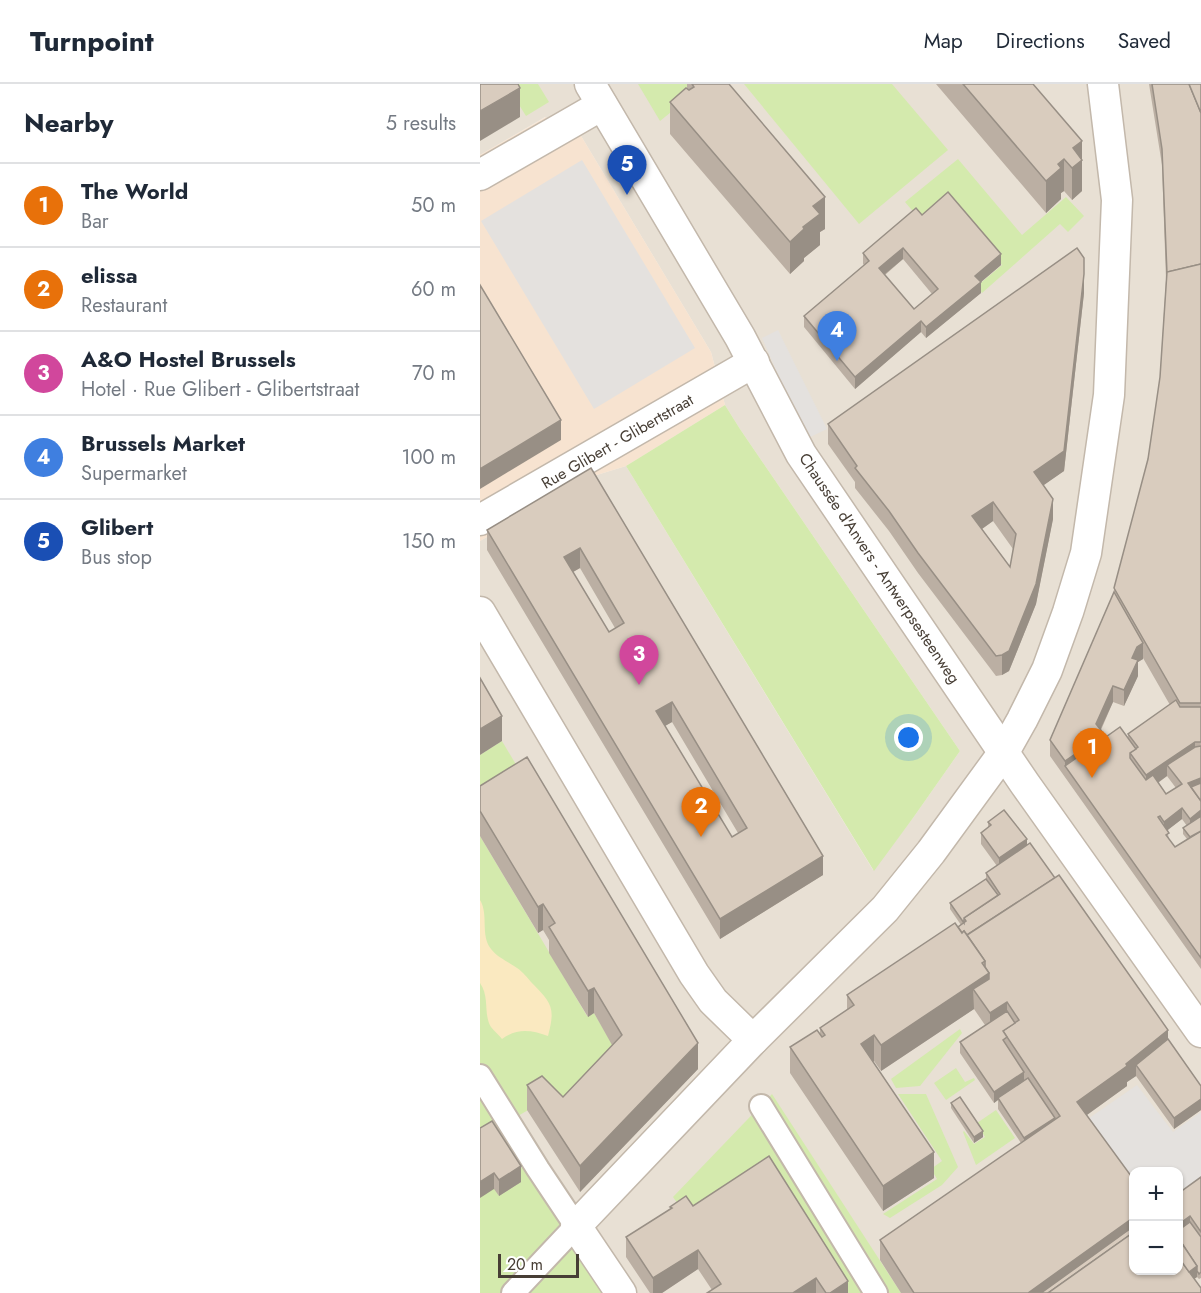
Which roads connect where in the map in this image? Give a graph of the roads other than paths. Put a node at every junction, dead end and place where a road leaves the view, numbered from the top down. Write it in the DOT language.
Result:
graph roads {
  1 [pos="1103,84"];
  2 [pos="596,94"];
  3 [pos="480,175"];
  4 [pos="754,362"];
  5 [pos="480,520"];
  6 [pos="480,612"];
  7 [pos="1004,752"];
  8 [pos="1201,1032"];
  9 [pos="753,1040"];
  10 [pos="480,1078"];
  11 [pos="761,1106"];
  12 [pos="576,1226"];
  13 [pos="513,1293"];
  14 [pos="621,1293"];
  15 [pos="876,1293"];
  1 -- 7 [label="street"];
  2 -- 3 [label="street"];
  2 -- 4 [label="street, Chaussée d'Anvers - Antwerpsesteenweg"];
  4 -- 5 [label="street, Rue Glibert - Glibertstraat"];
  4 -- 7 [label="street, Chaussée d'Anvers - Antwerpsesteenweg"];
  6 -- 9 [label="street"];
  7 -- 8 [label="street, Chaussée d'Anvers - Antwerpsesteenweg"];
  7 -- 9 [label="street"];
  9 -- 12 [label="street"];
  10 -- 12 [label="street"];
  11 -- 15 [label="street"];
  12 -- 13 [label="street"];
  12 -- 14 [label="street"];
}
